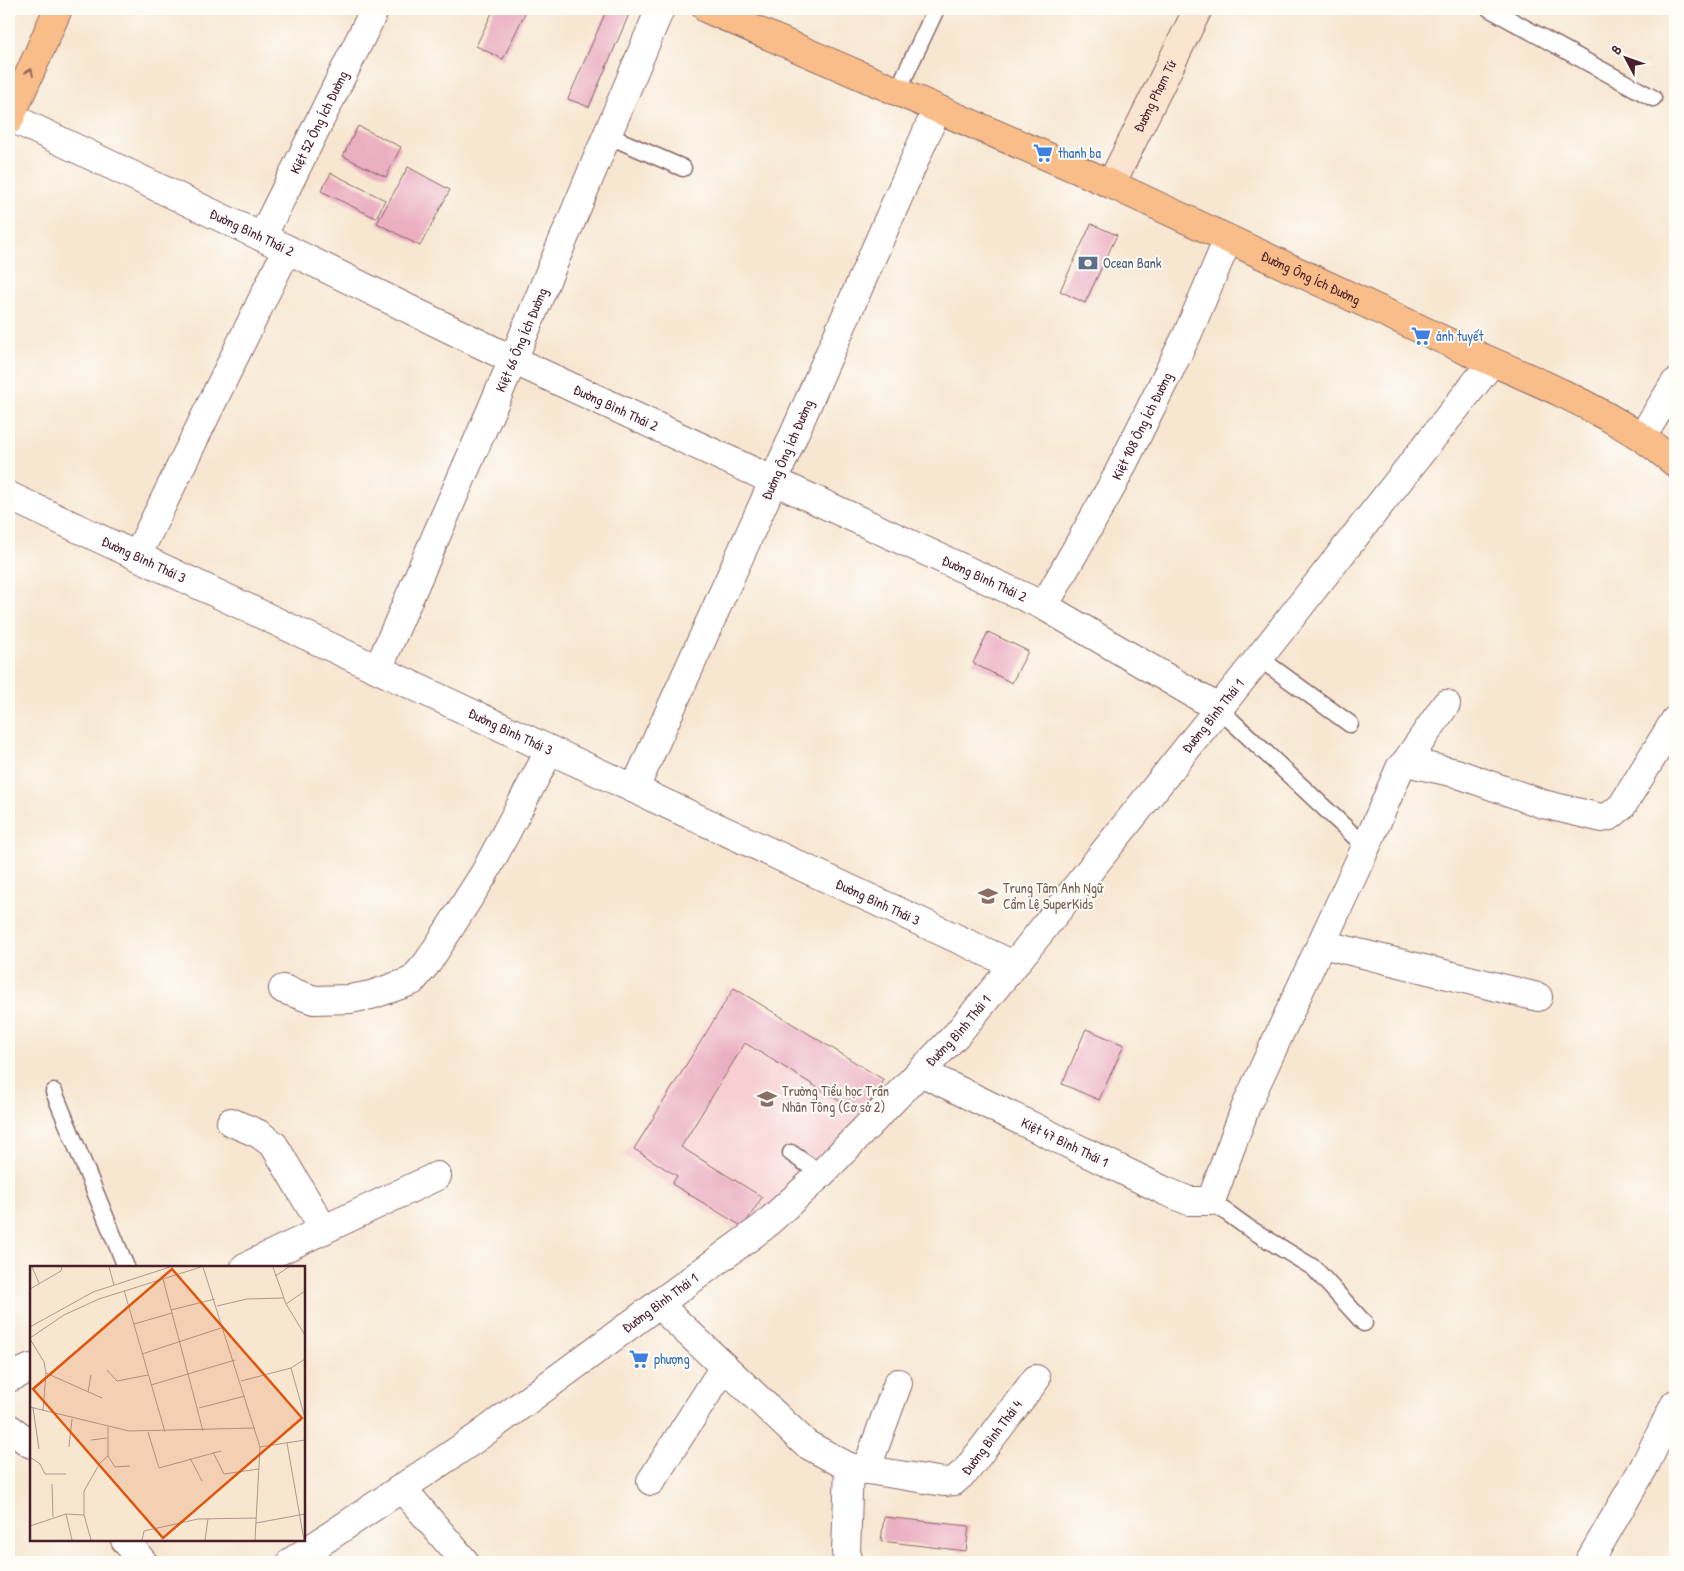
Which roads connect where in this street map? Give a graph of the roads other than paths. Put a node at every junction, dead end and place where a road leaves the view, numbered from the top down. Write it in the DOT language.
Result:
graph roads {
  1 [pos="58,9"];
  2 [pos="375,9"];
  3 [pos="660,9"];
  4 [pos="707,9"];
  5 [pos="936,9"];
  6 [pos="1198,9"];
  7 [pos="1490,9"];
  8 [pos="897,92"];
  9 [pos="1653,98"];
  10 [pos="937,109"];
  11 [pos="10,118"];
  12 [pos="607,135"];
  13 [pos="683,168"];
  14 [pos="1111,184"];
  15 [pos="262,237"];
  16 [pos="1228,239"];
  17 [pos="287,249"];
  18 [pos="512,360"];
  19 [pos="1492,362"];
  20 [pos="1675,383"];
  21 [pos="1642,437"];
  22 [pos="1675,463"];
  23 [pos="774,480"];
  24 [pos="9,496"];
  25 [pos="137,556"];
  26 [pos="1044,606"];
  27 [pos="1259,658"];
  28 [pos="378,669"];
  29 [pos="1446,704"];
  30 [pos="1218,708"];
  31 [pos="1675,720"];
  32 [pos="1350,724"];
  33 [pos="550,750"];
  34 [pos="1406,762"];
  35 [pos="635,788"];
  36 [pos="1366,847"];
  37 [pos="1322,944"];
  38 [pos="1014,965"];
  39 [pos="283,989"];
  40 [pos="1538,997"];
  41 [pos="921,1072"];
  42 [pos="54,1092"];
  43 [pos="231,1122"];
  44 [pos="791,1153"];
  45 [pos="821,1174"];
  46 [pos="437,1176"];
  47 [pos="1211,1201"];
  48 [pos="324,1230"];
  49 [pos="126,1266"];
  50 [pos="246,1266"];
  51 [pos="658,1304"];
  52 [pos="1364,1323"];
  53 [pos="724,1367"];
  54 [pos="30,1368"];
  55 [pos="9,1378"];
  56 [pos="1036,1379"];
  57 [pos="898,1383"];
  58 [pos="1675,1404"];
  59 [pos="9,1428"];
  60 [pos="30,1443"];
  61 [pos="857,1468"];
  62 [pos="651,1482"];
  63 [pos="402,1488"];
  64 [pos="126,1541"];
  65 [pos="143,1562"];
  66 [pos="291,1562"];
  67 [pos="464,1562"];
  68 [pos="849,1562"];
  69 [pos="1589,1562"];
  11 -- 1 [label="main road, one-way"];
  2 -- 15 [label="street, Kiệt 52 Ông Ích Đường"];
  3 -- 12 [label="street, Kiệt 66 Ông Ích Đường"];
  4 -- 8 [label="main road, Đường Ông Ích Đường"];
  5 -- 8 [label="lane"];
  6 -- 14 [label="street, Đường Phạm Tứ"];
  7 -- 9 [label="lane"];
  8 -- 10 [label="main road, Đường Ông Ích Đường"];
  10 -- 14 [label="main road, Đường Ông Ích Đường"];
  10 -- 23 [label="street, Đường Ông Ích Đường"];
  11 -- 15 [label="street, Đường Bình Thái 2"];
  12 -- 13 [label="lane"];
  12 -- 18 [label="street, Kiệt 66 Ông Ích Đường"];
  14 -- 16 [label="main road, Đường Ông Ích Đường"];
  15 -- 17 [label="street, Đường Bình Thái 2"];
  16 -- 19 [label="main road, Đường Ông Ích Đường"];
  16 -- 26 [label="street, Kiệt 108 Ông Ích Đường"];
  17 -- 18 [label="street, Đường Bình Thái 2"];
  17 -- 25 [label="street"];
  18 -- 23 [label="street, Đường Bình Thái 2"];
  18 -- 28 [label="street, Kiệt 66 Ông Ích Đường"];
  19 -- 21 [label="main road, Đường Ông Ích Đường"];
  19 -- 27 [label="street, Đường Bình Thái 1"];
  20 -- 21 [label="street"];
  21 -- 22 [label="main road, Đường Ông Ích Đường"];
  23 -- 26 [label="street, Đường Bình Thái 2"];
  23 -- 35 [label="street, Đường Ông Ích Đường"];
  24 -- 25 [label="street, Đường Bình Thái 3"];
  25 -- 28 [label="street, Đường Bình Thái 3"];
  26 -- 30 [label="street, Đường Bình Thái 2"];
  27 -- 30 [label="street, Đường Bình Thái 1"];
  27 -- 32 [label="lane"];
  28 -- 33 [label="street, Đường Bình Thái 3"];
  29 -- 34 [label="street"];
  30 -- 36 [label="lane"];
  30 -- 38 [label="street, Đường Bình Thái 1"];
  31 -- 34 [label="street"];
  33 -- 35 [label="street, Đường Bình Thái 3"];
  33 -- 39 [label="street"];
  34 -- 36 [label="street"];
  35 -- 38 [label="street, Đường Bình Thái 3"];
  36 -- 37 [label="street"];
  37 -- 40 [label="street"];
  37 -- 47 [label="street"];
  38 -- 41 [label="street, Đường Bình Thái 1"];
  41 -- 45 [label="street, Đường Bình Thái 1"];
  41 -- 47 [label="street, Kiệt 47 Bình Thái 1"];
  42 -- 49 [label="lane"];
  43 -- 48 [label="street"];
  44 -- 45 [label="lane"];
  45 -- 51 [label="street, Đường Bình Thái 1"];
  46 -- 48 [label="street"];
  47 -- 52 [label="lane"];
  48 -- 50 [label="street"];
  51 -- 53 [label="street, Đường Bình Thái 4"];
  51 -- 63 [label="street, Đường Bình Thái 1"];
  53 -- 61 [label="street, Đường Bình Thái 4"];
  53 -- 62 [label="street"];
  54 -- 55 [label="street"];
  56 -- 61 [label="street, Đường Bình Thái 4"];
  57 -- 61 [label="street"];
  58 -- 69 [label="street"];
  59 -- 60 [label="street"];
  61 -- 68 [label="street"];
  63 -- 66 [label="street, Đường Bình Thái 1"];
  63 -- 67 [label="street"];
  64 -- 65 [label="street"];
}
